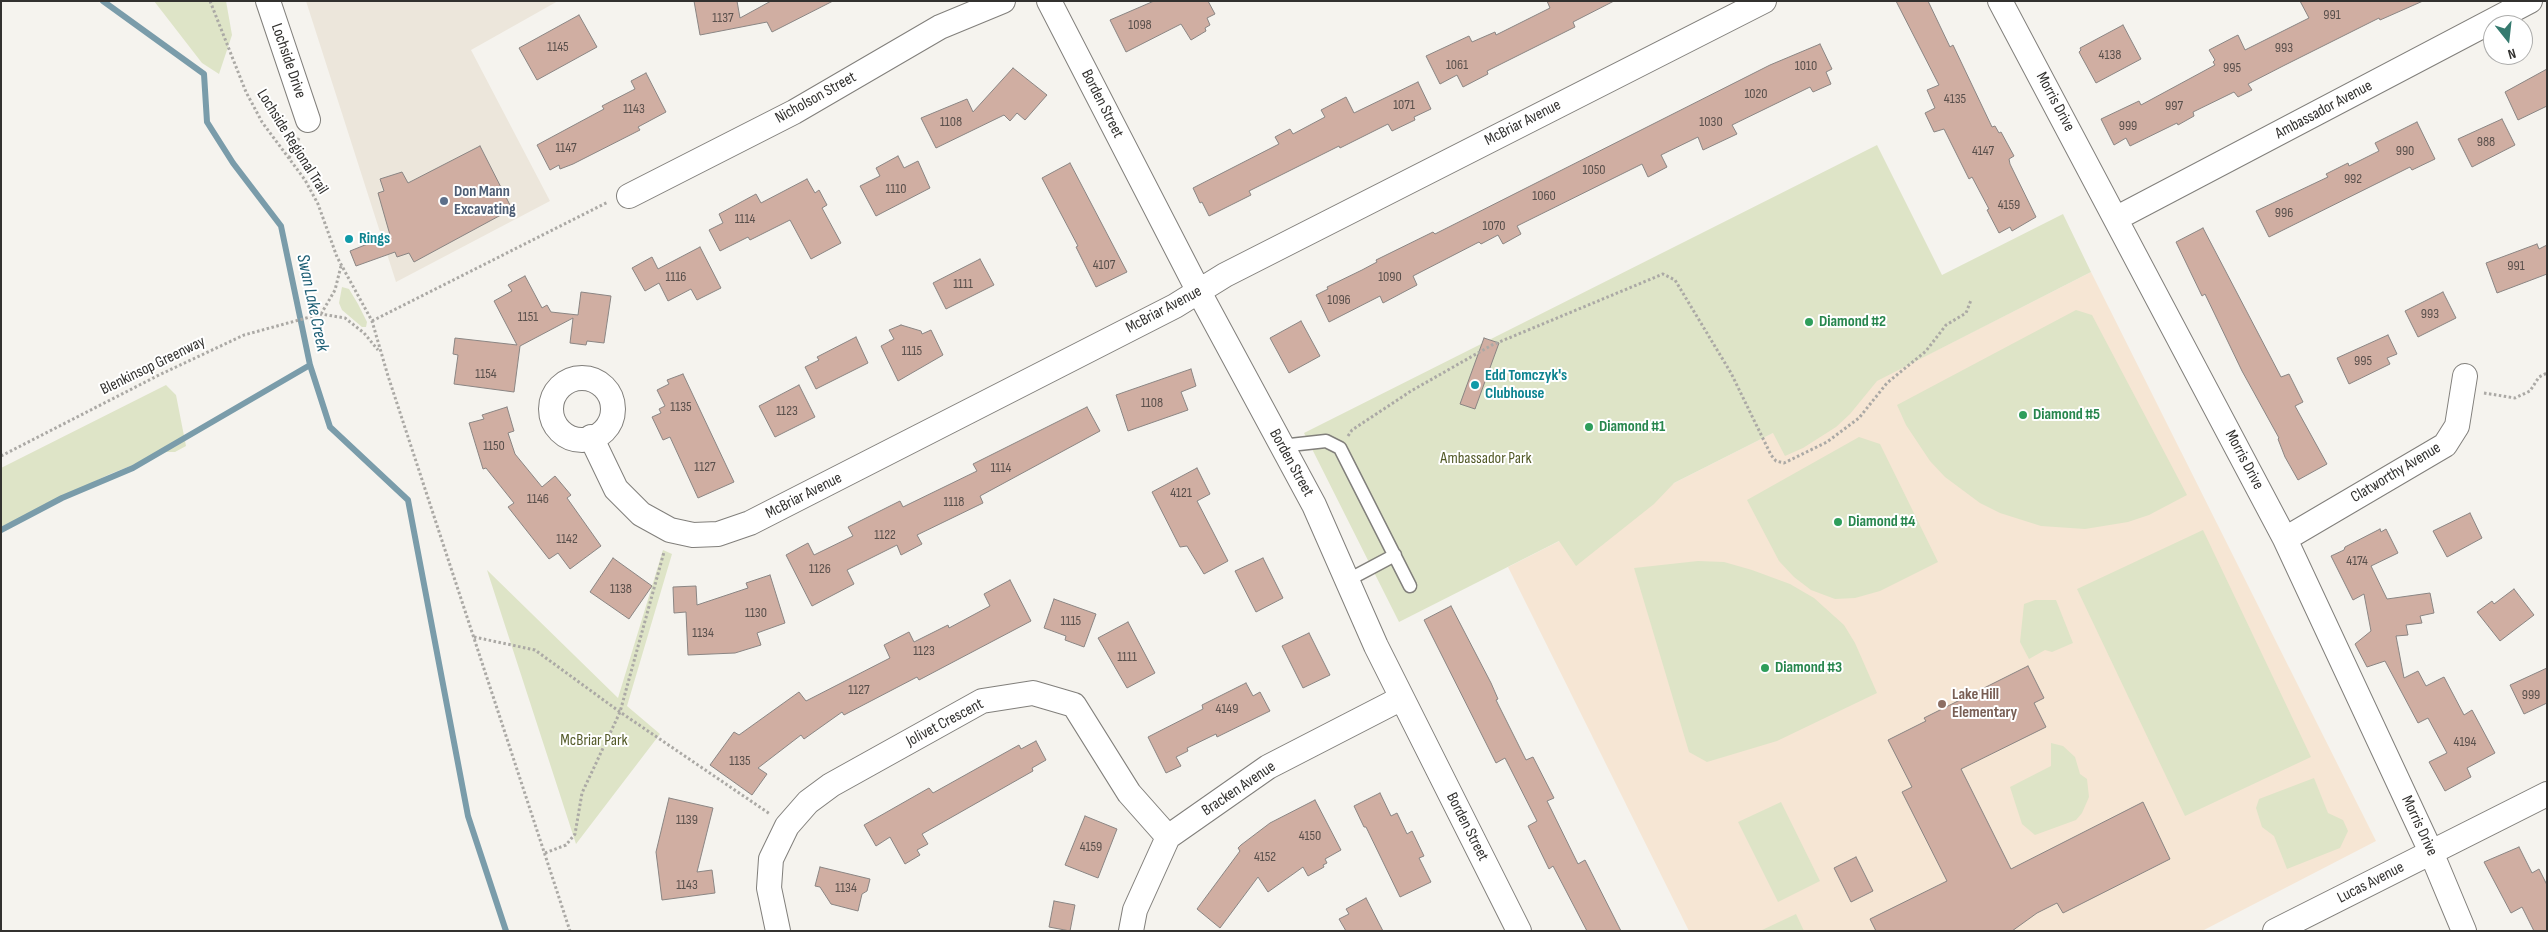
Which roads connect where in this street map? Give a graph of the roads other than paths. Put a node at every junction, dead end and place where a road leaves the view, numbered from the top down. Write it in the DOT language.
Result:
graph roads {
  1 [pos="268,1"];
  2 [pos="1003,1"];
  3 [pos="1049,1"];
  4 [pos="1764,1"];
  5 [pos="2000,1"];
  6 [pos="2530,1"];
  7 [pos="308,120"];
  8 [pos="629,196"];
  9 [pos="2117,218"];
  10 [pos="1199,292"];
  11 [pos="2464,382"];
  12 [pos="591,437"];
  13 [pos="1281,446"];
  14 [pos="2285,540"];
  15 [pos="1395,556"];
  16 [pos="1348,580"];
  17 [pos="1410,586"];
  18 [pos="1402,698"];
  19 [pos="2547,794"];
  20 [pos="1168,837"];
  21 [pos="2431,852"];
  22 [pos="778,931"];
  23 [pos="1131,931"];
  24 [pos="1518,931"];
  25 [pos="2275,931"];
  26 [pos="2464,931"];
  1 -- 7 [label="street, Lochside Drive"];
  2 -- 8 [label="street, Nicholson Street"];
  3 -- 10 [label="street, Borden Street"];
  4 -- 10 [label="street, McBriar Avenue"];
  5 -- 9 [label="street, Morris Drive"];
  6 -- 9 [label="street, Ambassador Avenue"];
  9 -- 14 [label="street, Morris Drive"];
  10 -- 12 [label="street, McBriar Avenue"];
  10 -- 13 [label="street, Borden Street"];
  11 -- 14 [label="street, Clatworthy Avenue"];
  13 -- 15 [label="lane"];
  13 -- 16 [label="street, Borden Street"];
  14 -- 21 [label="street, Morris Drive"];
  15 -- 16 [label="lane"];
  15 -- 17 [label="lane"];
  16 -- 18 [label="street, Borden Street"];
  18 -- 20 [label="street, Bracken Avenue"];
  18 -- 24 [label="street, Borden Street"];
  19 -- 21 [label="street, Lucas Avenue"];
  20 -- 22 [label="street, Jolivet Crescent"];
  20 -- 23 [label="street"];
  21 -- 25 [label="street, Lucas Avenue"];
  21 -- 26 [label="street, Morris Drive"];
}
